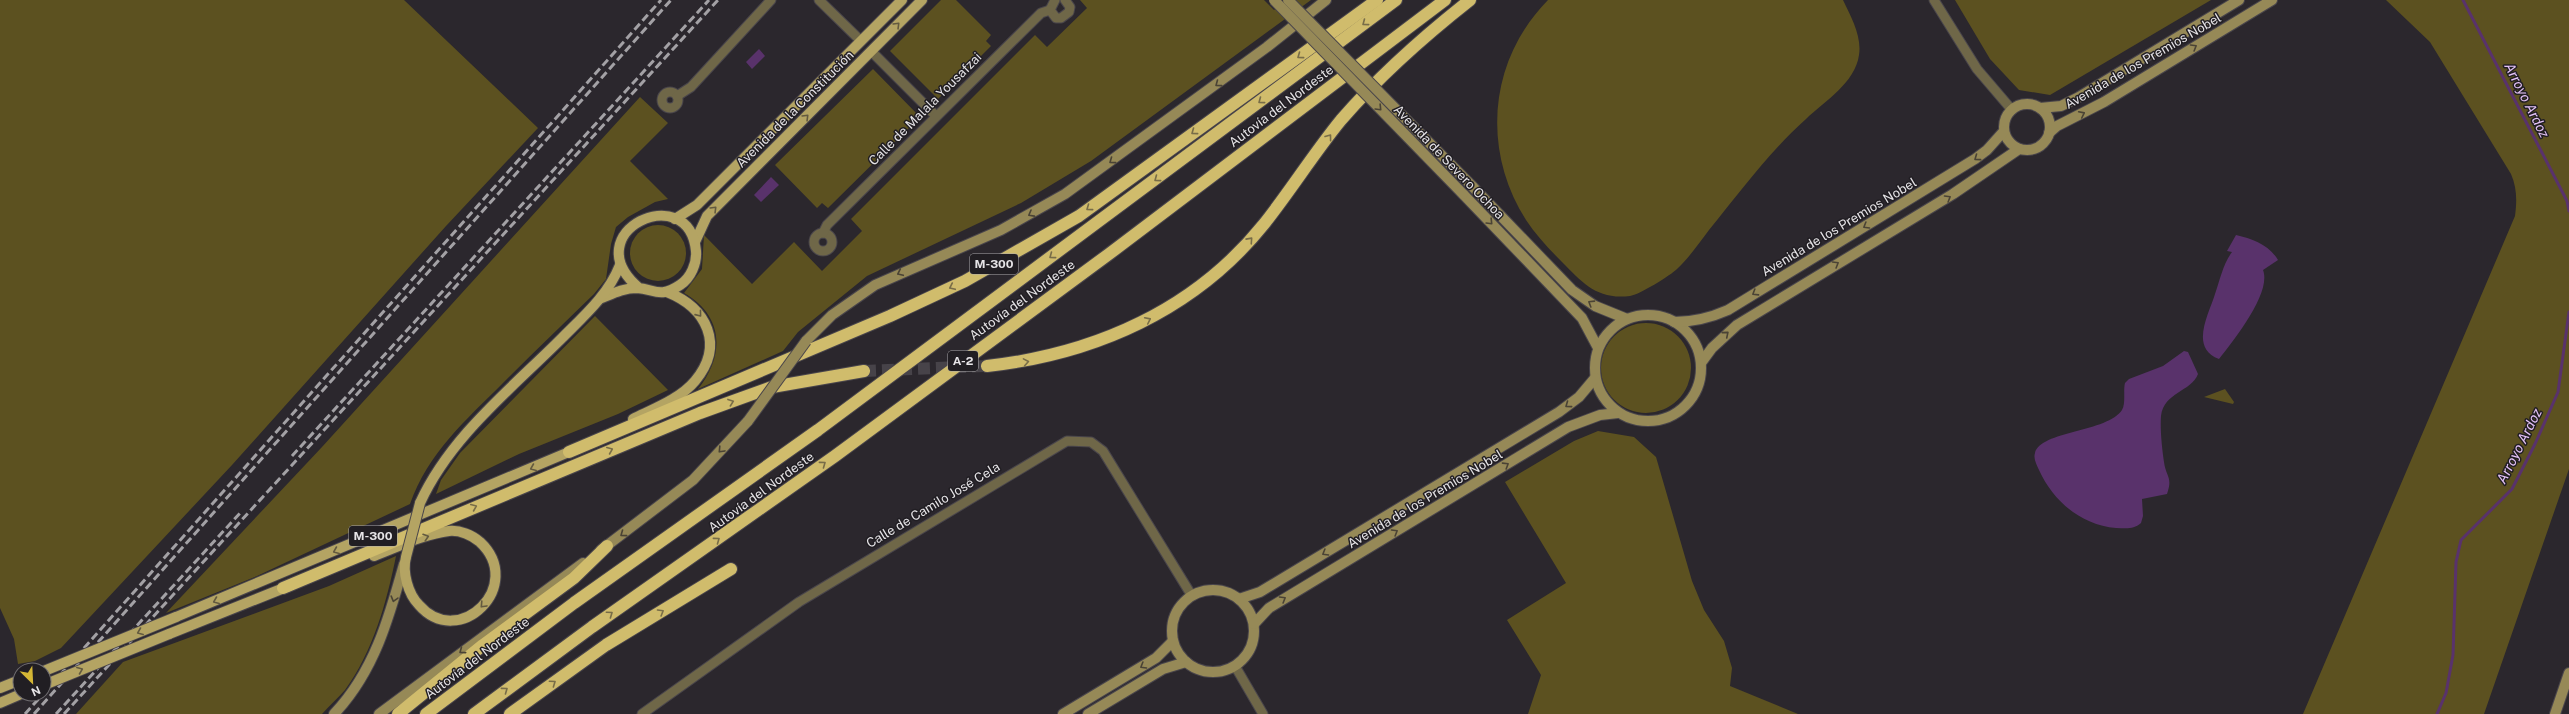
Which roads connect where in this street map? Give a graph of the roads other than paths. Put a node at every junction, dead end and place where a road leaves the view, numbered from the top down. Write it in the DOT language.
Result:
graph roads {
  1 [pos="771,0"];
  2 [pos="820,0"];
  3 [pos="902,0"];
  4 [pos="922,0"];
  5 [pos="1055,0"];
  6 [pos="1065,0"];
  7 [pos="1274,0"];
  8 [pos="1288,0"];
  9 [pos="1326,0"];
  10 [pos="1376,0"];
  11 [pos="1396,0"];
  12 [pos="1445,0"];
  13 [pos="1470,0"];
  14 [pos="1934,0"];
  15 [pos="2239,0"];
  16 [pos="2272,0"];
  17 [pos="1050,10"];
  18 [pos="861,42"];
  19 [pos="871,51"];
  20 [pos="677,96"];
  21 [pos="2040,108"];
  22 [pos="2012,110"];
  23 [pos="936,116"];
  24 [pos="2004,131"];
  25 [pos="2049,133"];
  26 [pos="2019,149"];
  27 [pos="675,219"];
  28 [pos="823,233"];
  29 [pos="695,242"];
  30 [pos="620,265"];
  31 [pos="638,288"];
  32 [pos="668,292"];
  33 [pos="602,298"];
  34 [pos="1627,319"];
  35 [pos="1674,322"];
  36 [pos="1598,348"];
  37 [pos="1701,363"];
  38 [pos="987,366"];
  39 [pos="864,371"];
  40 [pos="1594,378"];
  41 [pos="1618,413"];
  42 [pos="569,452"];
  43 [pos="607,546"];
  44 [pos="405,559"];
  45 [pos="732,569"];
  46 [pos="283,588"];
  47 [pos="1192,596"];
  48 [pos="1239,599"];
  49 [pos="1254,624"];
  50 [pos="1173,641"];
  51 [pos="1186,662"];
  52 [pos="1235,666"];
  53 [pos="52,667"];
  54 [pos="2569,673"];
  55 [pos="52,682"];
  56 [pos="12,683"];
  57 [pos="0,688"];
  58 [pos="12,698"];
  59 [pos="0,703"];
  60 [pos="334,714"];
  61 [pos="379,714"];
  62 [pos="398,714"];
  63 [pos="426,714"];
  64 [pos="474,714"];
  65 [pos="510,714"];
  66 [pos="642,714"];
  67 [pos="1063,714"];
  68 [pos="1088,714"];
  69 [pos="1263,714"];
  70 [pos="2555,714"];
  1 -- 20 [label="street"];
  2 -- 18 [label="street"];
  3 -- 18 [label="main road, Avenida de la Constitución"];
  19 -- 4 [label="main road, Avenida de la Constitución, one-way"];
  5 -- 17 [label="street"];
  6 -- 17 [label="street"];
  7 -- 36 [label="street, Avenida de Severo Ochoa, one-way, bridge"];
  34 -- 8 [label="street, Avenida de Severo Ochoa, one-way, bridge"];
  9 -- 43 [label="street, one-way, bridge"];
  10 -- 42 [label="highway, M-300, one-way"];
  11 -- 63 [label="highway, Autovía del Nordeste / A-2, one-way"];
  64 -- 12 [label="highway, Autovía del Nordeste / A-2, one-way"];
  38 -- 13 [label="highway, one-way"];
  14 -- 22 [label="street"];
  15 -- 21 [label="street, Avenida de los Premios Nobel"];
  25 -- 16 [label="street, Avenida de los Premios Nobel, one-way"];
  17 -- 23 [label="street, Calle de Malala Yousafzai"];
  18 -- 27 [label="main road, Avenida de la Constitución"];
  19 -- 23 [label="street"];
  29 -- 19 [label="main road, Avenida de la Constitución, one-way"];
  21 -- 22 [label="street"];
  21 -- 25 [label="street"];
  22 -- 24 [label="street"];
  23 -- 28 [label="street, Calle de Malala Yousafzai"];
  24 -- 26 [label="street"];
  24 -- 35 [label="street, Avenida de los Premios Nobel, one-way"];
  25 -- 26 [label="street"];
  37 -- 26 [label="street, one-way"];
  27 -- 29 [label="main road"];
  27 -- 30 [label="main road"];
  29 -- 32 [label="main road"];
  30 -- 31 [label="main road"];
  30 -- 33 [label="main road"];
  31 -- 32 [label="main road"];
  31 -- 33 [label="main road"];
  32 -- 42 [label="main road, one-way"];
  33 -- 44 [label="main road, bridge"];
  34 -- 35 [label="street"];
  34 -- 36 [label="street"];
  35 -- 37 [label="street"];
  36 -- 40 [label="street"];
  37 -- 41 [label="street"];
  46 -- 39 [label="highway, M-300, one-way"];
  40 -- 41 [label="street"];
  40 -- 48 [label="street, Avenida de los Premios Nobel, one-way"];
  49 -- 41 [label="street, Avenida de los Premios Nobel, one-way"];
  42 -- 53 [label="main road, M-300, one-way, bridge"];
  43 -- 61 [label="street, one-way"];
  43 -- 62 [label="highway"];
  46 -- 44 [label="main road, one-way"];
  44 -- 60 [label="street, one-way"];
  65 -- 45 [label="highway, one-way"];
  55 -- 46 [label="main road, M-300, one-way, bridge"];
  47 -- 48 [label="street"];
  47 -- 50 [label="street"];
  47 -- 66 [label="street, Calle de Camilo José Cela"];
  48 -- 49 [label="street"];
  49 -- 52 [label="street"];
  50 -- 51 [label="street"];
  50 -- 67 [label="street, one-way"];
  51 -- 52 [label="street"];
  51 -- 68 [label="street"];
  52 -- 69 [label="street"];
  54 -- 70 [label="street"];
  56 -- 57 [label="main road"];
  58 -- 59 [label="main road"];
}
